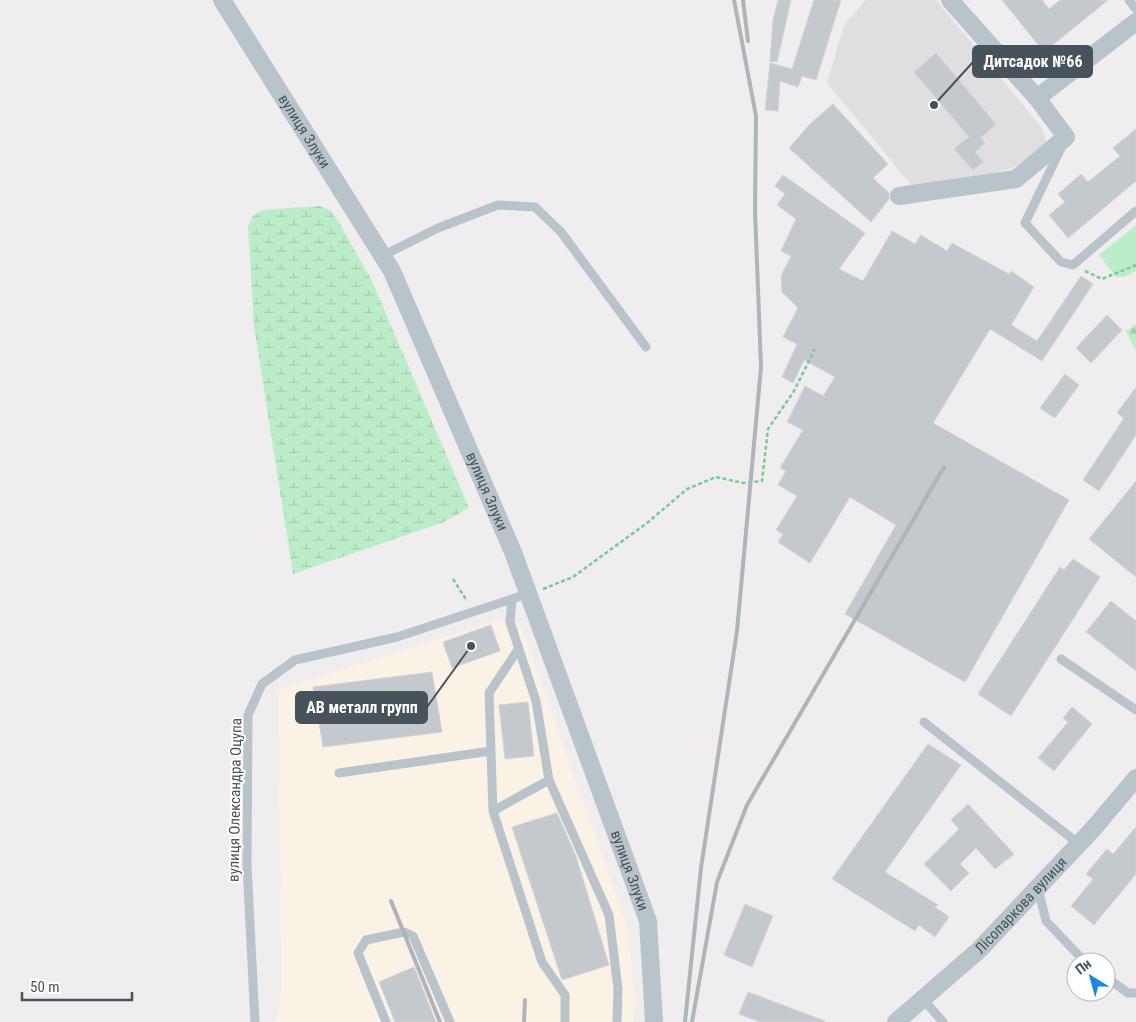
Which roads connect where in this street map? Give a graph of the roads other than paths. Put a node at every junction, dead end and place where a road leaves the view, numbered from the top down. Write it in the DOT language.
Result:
graph roads {
  1 [pos="222,0"];
  2 [pos="1129,0"];
  3 [pos="958,3"];
  4 [pos="1136,9"];
  5 [pos="1136,22"];
  6 [pos="1037,98"];
  7 [pos="1066,137"];
  8 [pos="900,196"];
  9 [pos="1136,211"];
  10 [pos="382,256"];
  11 [pos="646,347"];
  12 [pos="520,597"];
  13 [pos="519,648"];
  14 [pos="1061,659"];
  15 [pos="1136,710"];
  16 [pos="924,722"];
  17 [pos="492,751"];
  18 [pos="339,773"];
  19 [pos="1136,778"];
  20 [pos="549,780"];
  21 [pos="493,811"];
  22 [pos="1079,844"];
  23 [pos="1038,888"];
  24 [pos="1075,952"];
  25 [pos="1116,984"];
  26 [pos="1136,993"];
  27 [pos="923,999"];
  28 [pos="255,1022"];
  29 [pos="386,1022"];
  30 [pos="450,1022"];
  31 [pos="564,1022"];
  32 [pos="617,1022"];
  33 [pos="654,1022"];
  34 [pos="896,1022"];
  35 [pos="943,1022"];
  1 -- 10 [label="street, вулиця Злуки"];
  2 -- 4 [label="lane"];
  3 -- 6 [label="street"];
  5 -- 6 [label="street"];
  6 -- 7 [label="street"];
  7 -- 8 [label="street"];
  7 -- 9 [label="lane"];
  10 -- 11 [label="lane"];
  10 -- 12 [label="street, вулиця Злуки"];
  12 -- 13 [label="lane"];
  12 -- 28 [label="lane, вулиця Олександра Оцупа"];
  12 -- 33 [label="street, вулиця Злуки"];
  13 -- 17 [label="lane"];
  13 -- 20 [label="lane"];
  14 -- 15 [label="lane"];
  16 -- 22 [label="lane"];
  17 -- 18 [label="lane"];
  17 -- 21 [label="lane"];
  19 -- 22 [label="street, Лісопаркова вулиця"];
  20 -- 21 [label="lane"];
  20 -- 32 [label="lane"];
  21 -- 31 [label="lane"];
  22 -- 23 [label="street, Лісопаркова вулиця"];
  23 -- 24 [label="lane"];
  23 -- 27 [label="street, Лісопаркова вулиця"];
  25 -- 26 [label="lane"];
  27 -- 34 [label="street, Лісопаркова вулиця"];
  27 -- 35 [label="lane"];
  29 -- 30 [label="lane"];
}
